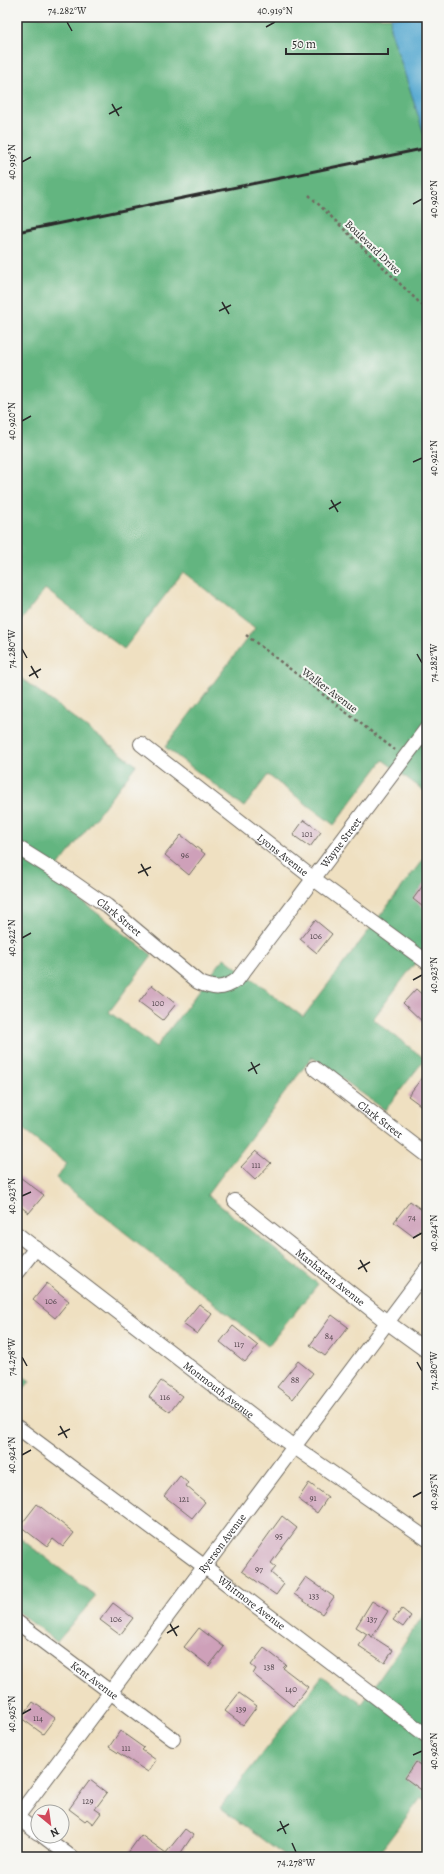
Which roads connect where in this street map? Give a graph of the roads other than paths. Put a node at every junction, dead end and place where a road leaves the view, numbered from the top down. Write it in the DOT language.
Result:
graph roads {
  1 [pos="427,728"];
  2 [pos="140,744"];
  3 [pos="17,847"];
  4 [pos="314,879"];
  5 [pos="427,962"];
  6 [pos="219,988"];
  7 [pos="314,1068"];
  8 [pos="427,1155"];
  9 [pos="235,1201"];
  10 [pos="17,1234"];
  11 [pos="36,1248"];
  12 [pos="427,1269"];
  13 [pos="17,1272"];
  14 [pos="387,1322"];
  15 [pos="427,1351"];
  16 [pos="17,1427"];
  17 [pos="294,1447"];
  18 [pos="427,1539"];
  19 [pos="205,1567"];
  20 [pos="17,1622"];
  21 [pos="111,1692"];
  22 [pos="427,1736"];
  23 [pos="172,1739"];
  24 [pos="17,1817"];
  25 [pos="30,1827"];
  26 [pos="54,1844"];
  27 [pos="71,1857"];
  1 -- 4 [label="street, Wayne Street"];
  2 -- 4 [label="street, Lyons Avenue"];
  3 -- 6 [label="street, Clark Street"];
  4 -- 5 [label="street, Lyons Avenue"];
  4 -- 6 [label="street, Wayne Street"];
  7 -- 8 [label="street, Clark Street"];
  9 -- 14 [label="street, Manhattan Avenue"];
  10 -- 11 [label="street, Monmouth Avenue"];
  11 -- 13 [label="street"];
  11 -- 17 [label="street, Monmouth Avenue"];
  12 -- 14 [label="street, Ryerson Avenue"];
  14 -- 15 [label="street, Manhattan Avenue"];
  14 -- 17 [label="street, Ryerson Avenue"];
  16 -- 19 [label="street, Whitmore Avenue"];
  17 -- 18 [label="street, Monmouth Avenue"];
  17 -- 19 [label="street, Ryerson Avenue"];
  19 -- 21 [label="street, Ryerson Avenue"];
  19 -- 22 [label="street, Whitmore Avenue"];
  20 -- 21 [label="street, Kent Avenue"];
  21 -- 23 [label="street, Kent Avenue"];
  21 -- 24 [label="street, Ryerson Avenue"];
  24 -- 25 [label="street"];
  26 -- 27 [label="street"];
}
